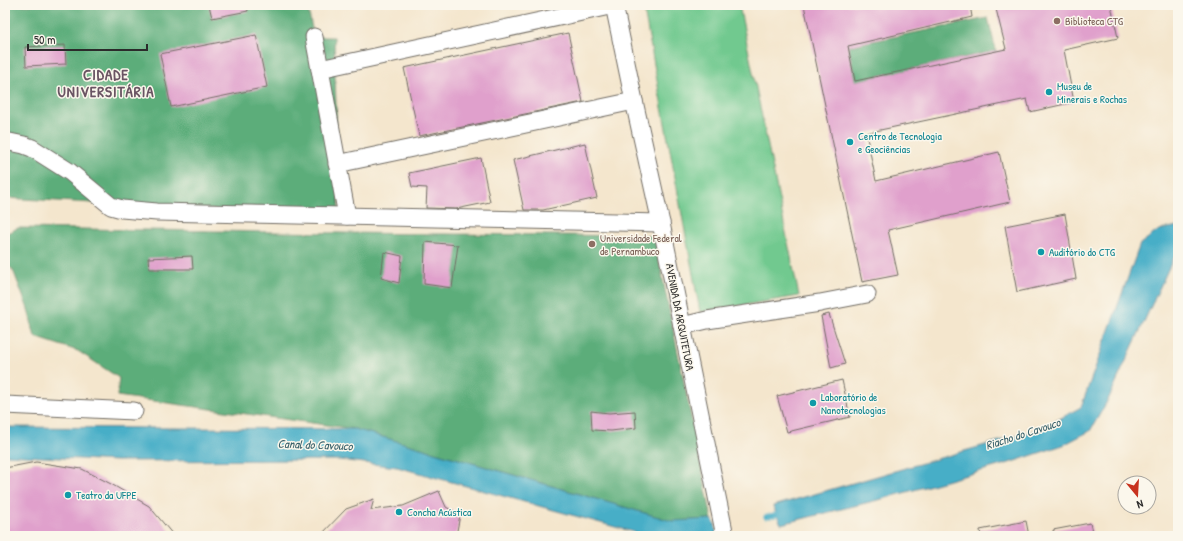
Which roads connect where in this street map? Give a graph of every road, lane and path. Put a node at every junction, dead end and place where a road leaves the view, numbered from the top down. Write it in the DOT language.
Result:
graph roads {
  1 [pos="614,5"];
  2 [pos="314,37"];
  3 [pos="320,69"];
  4 [pos="634,102"];
  5 [pos="5,141"];
  6 [pos="337,164"];
  7 [pos="347,216"];
  8 [pos="661,223"];
  9 [pos="867,294"];
  10 [pos="682,326"];
  11 [pos="5,405"];
  12 [pos="134,411"];
  13 [pos="725,536"];
  1 -- 3 [label="street"];
  1 -- 4 [label="street, AVENIDA DA ARQUITETURA"];
  2 -- 3 [label="street"];
  3 -- 6 [label="street"];
  4 -- 6 [label="street"];
  4 -- 8 [label="street, AVENIDA DA ARQUITETURA"];
  5 -- 7 [label="street"];
  6 -- 7 [label="street"];
  7 -- 8 [label="street"];
  8 -- 10 [label="street, AVENIDA DA ARQUITETURA"];
  9 -- 10 [label="street"];
  10 -- 13 [label="street, AVENIDA DA ARQUITETURA"];
  11 -- 12 [label="street"];
}
